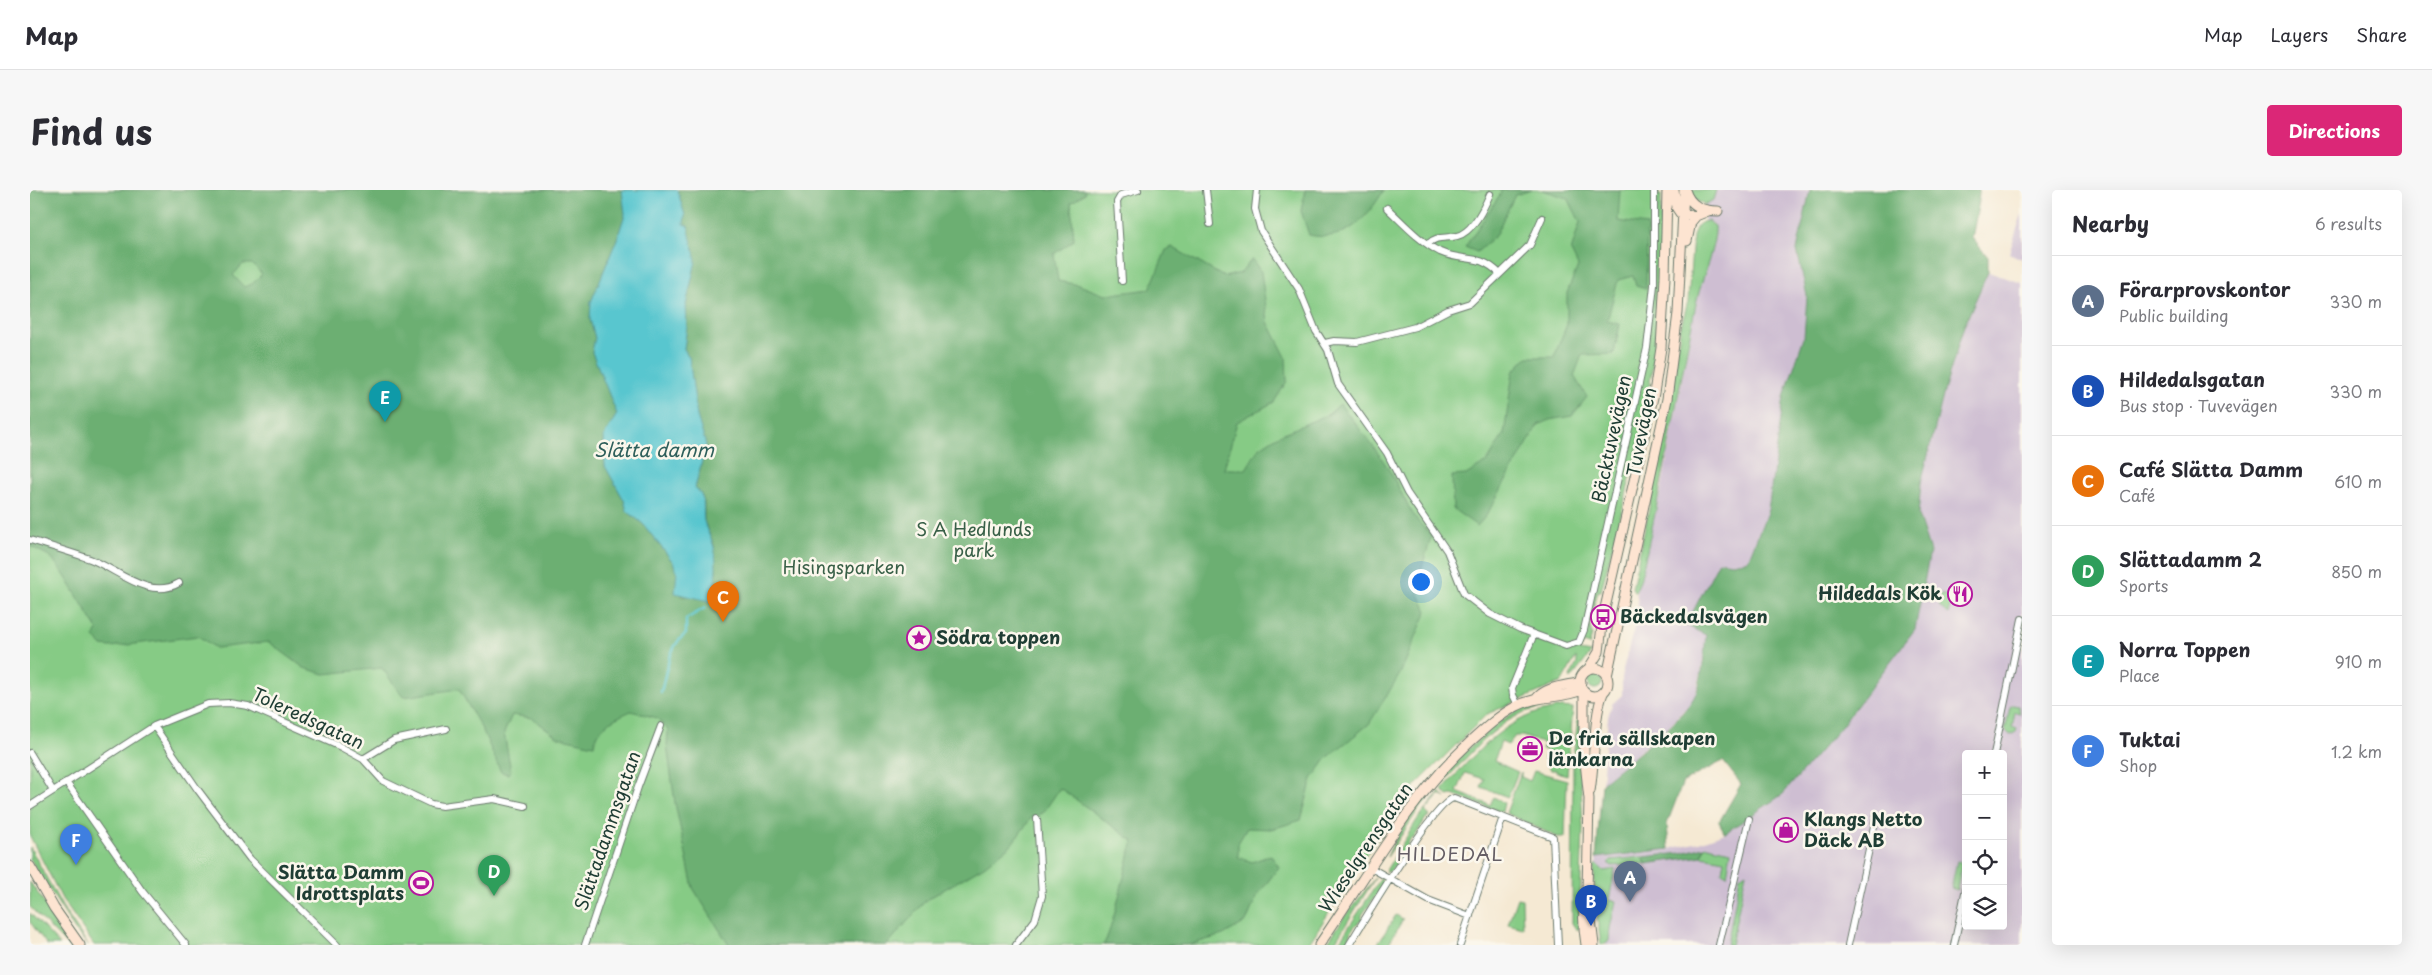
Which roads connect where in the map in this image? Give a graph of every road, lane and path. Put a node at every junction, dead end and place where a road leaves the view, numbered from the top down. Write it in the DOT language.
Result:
graph roads {
  1 [pos="1138,190"];
  2 [pos="1206,190"];
  3 [pos="1257,190"];
  4 [pos="1654,190"];
  5 [pos="1666,190"];
  6 [pos="1674,190"];
  7 [pos="1684,190"];
  8 [pos="1490,194"];
  9 [pos="1387,208"];
  10 [pos="1708,211"];
  11 [pos="1718,211"];
  12 [pos="1683,215"];
  13 [pos="1696,216"];
  14 [pos="1542,218"];
  15 [pos="1210,224"];
  16 [pos="1428,244"];
  17 [pos="1500,274"];
  18 [pos="1122,281"];
  19 [pos="1678,313"];
  20 [pos="1325,343"];
  21 [pos="30,540"];
  22 [pos="179,583"];
  23 [pos="2022,618"];
  24 [pos="1534,634"];
  25 [pos="1590,668"];
  26 [pos="1607,676"];
  27 [pos="1582,688"];
  28 [pos="1603,693"];
  29 [pos="1518,705"];
  30 [pos="154,726"];
  31 [pos="660,726"];
  32 [pos="446,729"];
  33 [pos="1995,750"];
  34 [pos="30,753"];
  35 [pos="362,759"];
  36 [pos="66,782"];
  37 [pos="53,791"];
  38 [pos="1588,799"];
  39 [pos="30,806"];
  40 [pos="525,806"];
  41 [pos="1503,817"];
  42 [pos="1876,817"];
  43 [pos="1037,819"];
  44 [pos="1749,820"];
  45 [pos="30,866"];
  46 [pos="1371,868"];
  47 [pos="30,872"];
  48 [pos="37,880"];
  49 [pos="1390,880"];
  50 [pos="1587,891"];
  51 [pos="1962,907"];
  52 [pos="1470,916"];
  53 [pos="80,945"];
  54 [pos="186,945"];
  55 [pos="337,945"];
  56 [pos="585,945"];
  57 [pos="1016,945"];
  58 [pos="1319,945"];
  59 [pos="1348,945"];
  60 [pos="1460,945"];
  61 [pos="1558,945"];
  62 [pos="1586,945"];
  63 [pos="1594,945"];
  64 [pos="1719,945"];
  65 [pos="1848,945"];
  66 [pos="1954,945"];
  1 -- 18 [label="street"];
  2 -- 15 [label="street"];
  3 -- 20 [label="street"];
  4 -- 24 [label="street, Bäcktuvevägen"];
  5 -- 25 [label="main road, Tuvevägen"];
  6 -- 12 [label="main road"];
  7 -- 10 [label="main road"];
  7 -- 12 [label="main road, Tuvevägen"];
  8 -- 16 [label="street"];
  9 -- 16 [label="street"];
  10 -- 11 [label="main road"];
  10 -- 13 [label="main road"];
  12 -- 13 [label="main road"];
  12 -- 19 [label="main road, Tuvevägen"];
  13 -- 19 [label="main road"];
  14 -- 17 [label="street"];
  16 -- 17 [label="street"];
  17 -- 20 [label="street"];
  19 -- 26 [label="main road, Tuvevägen"];
  20 -- 24 [label="street"];
  21 -- 22 [label="street"];
  23 -- 33 [label="street"];
  24 -- 29 [label="street"];
  25 -- 26 [label="main road"];
  25 -- 27 [label="main road, Tuvevägen"];
  26 -- 28 [label="main road, Tuvevägen"];
  27 -- 28 [label="main road"];
  27 -- 29 [label="main road, Wieselgrensgatan"];
  27 -- 38 [label="main road, Tuvevägen"];
  28 -- 38 [label="main road, Tuvevägen"];
  29 -- 46 [label="main road, Wieselgrensgatan"];
  30 -- 35 [label="street, Toleredsgatan"];
  30 -- 36 [label="street, Toleredsgatan"];
  30 -- 55 [label="street"];
  31 -- 56 [label="street, Slättadammsgatan"];
  32 -- 35 [label="street"];
  34 -- 37 [label="street"];
  35 -- 40 [label="street, Toleredsgatan"];
  36 -- 37 [label="street, Toleredsgatan"];
  36 -- 54 [label="street"];
  37 -- 39 [label="street, Toleredsgatan"];
  38 -- 50 [label="main road, Tuvevägen"];
  41 -- 49 [label="street"];
  41 -- 52 [label="street"];
  41 -- 61 [label="street"];
  42 -- 65 [label="street"];
  43 -- 57 [label="street"];
  44 -- 64 [label="street"];
  45 -- 48 [label="main road"];
  46 -- 49 [label="street"];
  46 -- 58 [label="main road, Wieselgrensgatan"];
  47 -- 48 [label="main road"];
  48 -- 53 [label="main road"];
  49 -- 52 [label="street"];
  49 -- 59 [label="street"];
  50 -- 62 [label="main road, Tuvevägen"];
  50 -- 63 [label="main road, Tuvevägen"];
  51 -- 66 [label="street"];
  52 -- 60 [label="street"];
}
